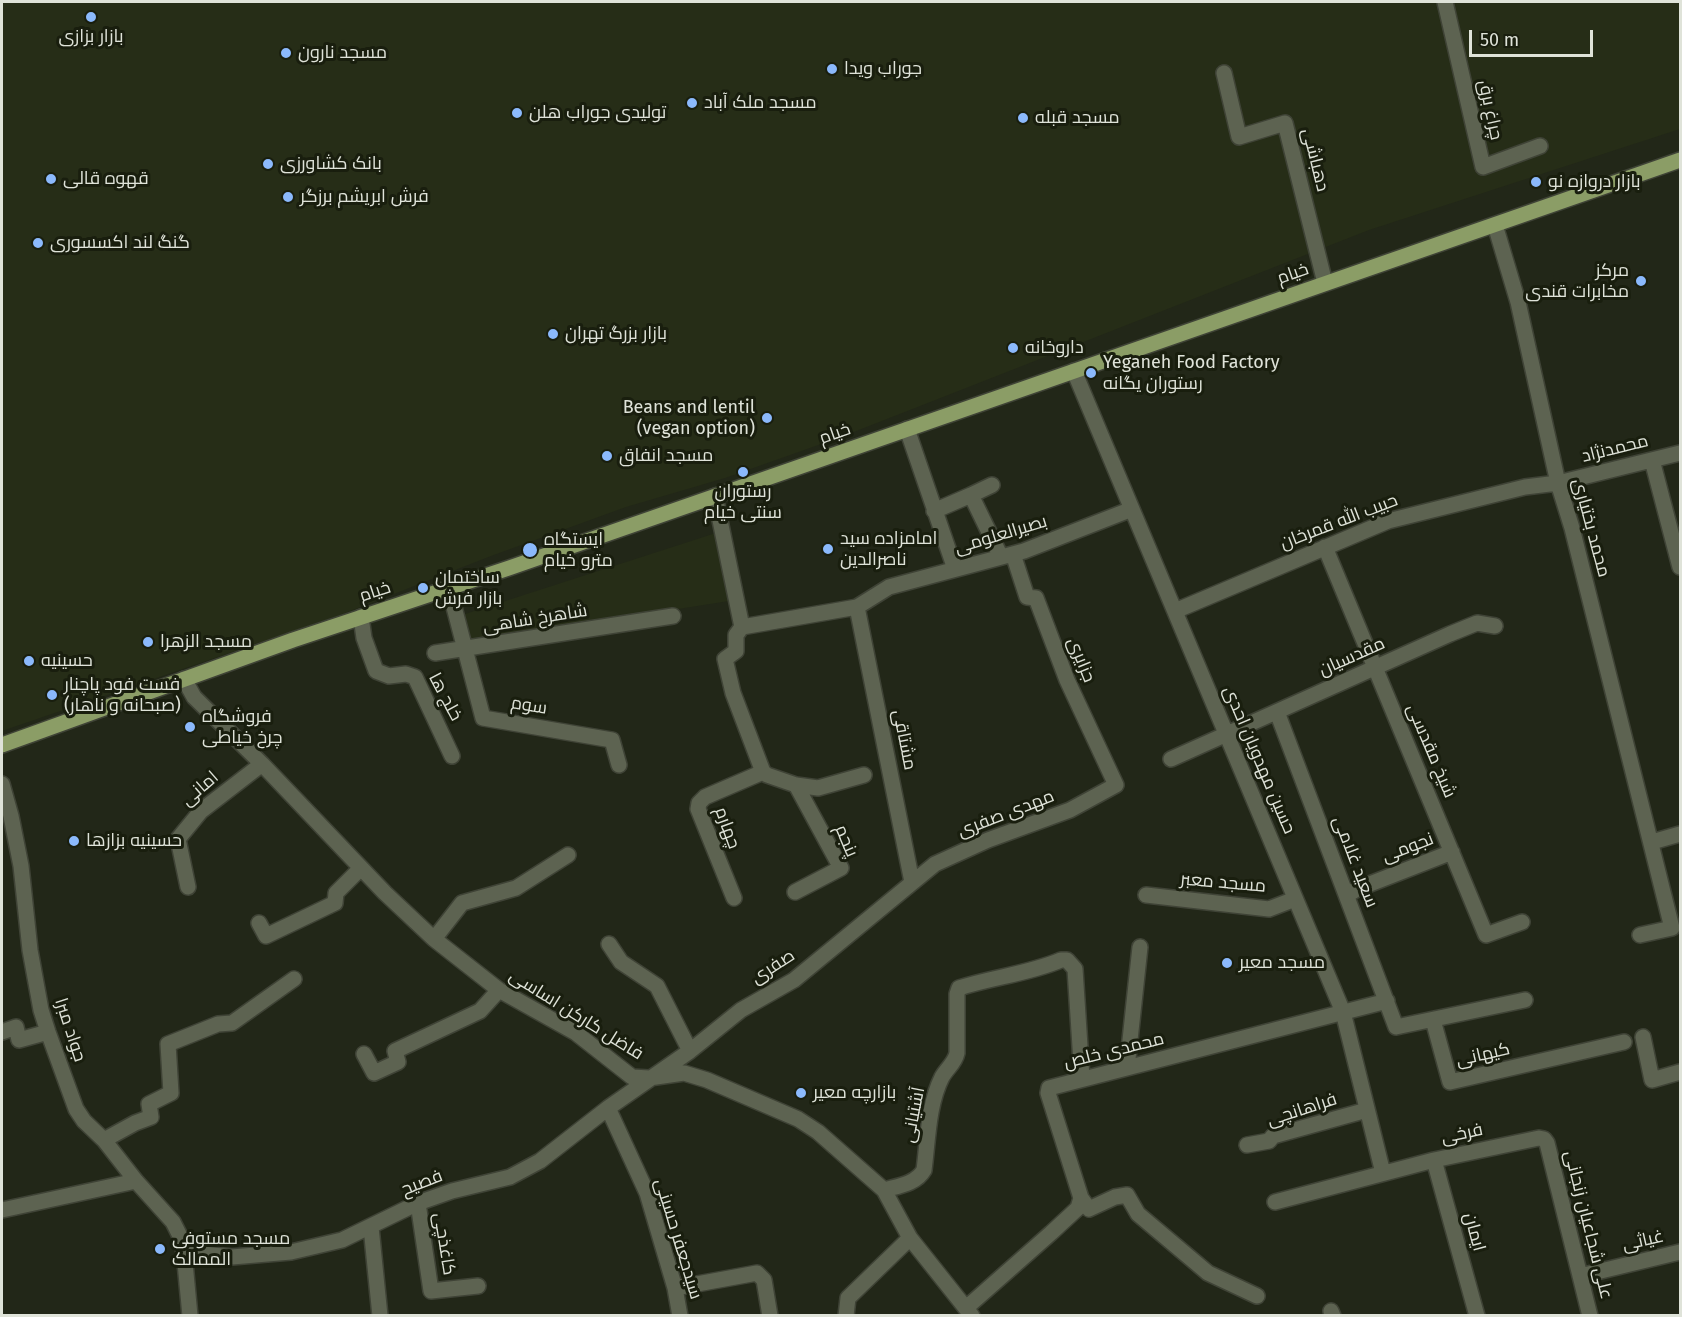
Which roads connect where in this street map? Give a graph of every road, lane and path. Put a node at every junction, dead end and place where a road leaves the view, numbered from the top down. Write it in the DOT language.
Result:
graph roads {
  1 [pos="1445,2"];
  2 [pos="1224,73"];
  3 [pos="1540,147"];
  4 [pos="1680,160"];
  5 [pos="1495,225"];
  6 [pos="1325,284"];
  7 [pos="1074,371"];
  8 [pos="906,429"];
  9 [pos="1680,453"];
  10 [pos="1652,460"];
  11 [pos="1558,483"];
  12 [pos="992,485"];
  13 [pos="971,495"];
  14 [pos="715,496"];
  15 [pos="1132,509"];
  16 [pos="934,511"];
  17 [pos="1325,547"];
  18 [pos="1007,556"];
  19 [pos="1680,567"];
  20 [pos="955,569"];
  21 [pos="452,587"];
  22 [pos="857,607"];
  23 [pos="1175,611"];
  24 [pos="674,616"];
  25 [pos="361,617"];
  26 [pos="1494,626"];
  27 [pos="742,627"];
  28 [pos="465,650"];
  29 [pos="435,653"];
  30 [pos="1375,668"];
  31 [pos="184,679"];
  32 [pos="1276,712"];
  33 [pos="1226,734"];
  34 [pos="2,745"];
  35 [pos="452,756"];
  36 [pos="1171,759"];
  37 [pos="262,764"];
  38 [pos="619,765"];
  39 [pos="763,771"];
  40 [pos="864,775"];
  41 [pos="2,784"];
  42 [pos="796,785"];
  43 [pos="1116,785"];
  44 [pos="6,817"];
  45 [pos="1680,834"];
  46 [pos="1652,842"];
  47 [pos="1452,852"];
  48 [pos="568,855"];
  49 [pos="360,867"];
  50 [pos="912,882"];
  51 [pos="188,887"];
  52 [pos="795,892"];
  53 [pos="1146,895"];
  54 [pos="1347,895"];
  55 [pos="734,898"];
  56 [pos="1295,899"];
  57 [pos="1522,922"];
  58 [pos="259,923"];
  59 [pos="1640,935"];
  60 [pos="434,939"];
  61 [pos="609,944"];
  62 [pos="1140,947"];
  63 [pos="294,979"];
  64 [pos="499,990"];
  65 [pos="1387,1000"];
  66 [pos="1525,1000"];
  67 [pos="1343,1012"];
  68 [pos="1433,1020"];
  69 [pos="2,1032"];
  70 [pos="48,1032"];
  71 [pos="1643,1036"];
  72 [pos="1624,1042"];
  73 [pos="690,1051"];
  74 [pos="364,1054"];
  75 [pos="1127,1068"];
  76 [pos="1680,1072"];
  77 [pos="649,1078"];
  78 [pos="1082,1078"];
  79 [pos="608,1108"];
  80 [pos="1367,1110"];
  81 [pos="104,1140"];
  82 [pos="1548,1143"];
  83 [pos="1247,1145"];
  84 [pos="1434,1160"];
  85 [pos="1383,1173"];
  86 [pos="136,1181"];
  87 [pos="884,1190"];
  88 [pos="1082,1198"];
  89 [pos="1275,1202"];
  90 [pos="418,1203"];
  91 [pos="2,1210"];
  92 [pos="371,1227"];
  93 [pos="910,1238"];
  94 [pos="184,1252"];
  95 [pos="1680,1252"];
  96 [pos="1580,1276"];
  97 [pos="478,1286"];
  98 [pos="675,1288"];
  99 [pos="1257,1296"];
  100 [pos="969,1312"];
  101 [pos="190,1316"];
  102 [pos="380,1316"];
  103 [pos="680,1316"];
  104 [pos="770,1316"];
  105 [pos="846,1316"];
  106 [pos="1477,1316"];
  107 [pos="1590,1316"];
  1 -- 3 [label="street, چراغ برق"];
  2 -- 6 [label="street, دهباشی"];
  4 -- 5 [label="main road, خیام"];
  5 -- 6 [label="main road, خیام"];
  5 -- 11 [label="street, محمد بختیاری"];
  6 -- 7 [label="main road, خیام"];
  7 -- 8 [label="main road, خیام"];
  7 -- 15 [label="street, حسین مهدویان احدی"];
  8 -- 14 [label="main road, خیام"];
  8 -- 16 [label="street"];
  9 -- 10 [label="street, محمدنژاد"];
  10 -- 11 [label="street, محمدنژاد"];
  10 -- 19 [label="street"];
  11 -- 17 [label="street, حبیب الله قمرخان"];
  11 -- 46 [label="street, محمد بختیاری"];
  12 -- 13 [label="street"];
  13 -- 16 [label="street"];
  13 -- 18 [label="street, جزایری"];
  14 -- 21 [label="main road, خیام"];
  14 -- 27 [label="street"];
  15 -- 18 [label="street, بصیرالعلومی"];
  15 -- 23 [label="street, حسین مهدویان احدی"];
  16 -- 20 [label="street"];
  17 -- 23 [label="street, حبیب الله قمرخان"];
  17 -- 30 [label="street, شیخ مقدسی"];
  18 -- 20 [label="street, بصیرالعلومی"];
  18 -- 43 [label="street, جزایری"];
  20 -- 22 [label="street, بصیرالعلومی"];
  21 -- 25 [label="main road, خیام"];
  21 -- 28 [label="street, شاهرخ شاهی"];
  22 -- 27 [label="street, بصیرالعلومی"];
  22 -- 50 [label="street, مشتاقی"];
  23 -- 33 [label="street, حسین مهدویان احدی"];
  24 -- 28 [label="street, شاهرخ شاهی"];
  25 -- 31 [label="main road, خیام"];
  25 -- 35 [label="street, خلج ها"];
  26 -- 30 [label="street, مقدسیان"];
  27 -- 39 [label="street"];
  28 -- 29 [label="street"];
  28 -- 38 [label="street, سوم"];
  30 -- 32 [label="street, مقدسیان"];
  30 -- 47 [label="street, شیخ مقدسی"];
  31 -- 34 [label="main road, خیام"];
  31 -- 37 [label="street, فاضل کارکن اساسی"];
  32 -- 33 [label="street, مقدسیان"];
  32 -- 54 [label="street, سعید غلامی"];
  33 -- 36 [label="street"];
  33 -- 56 [label="street, حسین مهدویان احدی"];
  37 -- 49 [label="street, فاضل کارکن اساسی"];
  37 -- 51 [label="street, امانی"];
  39 -- 42 [label="street"];
  39 -- 55 [label="street, چهارم"];
  40 -- 42 [label="street"];
  41 -- 44 [label="street, جواد مبرا"];
  42 -- 52 [label="street, پنجم"];
  43 -- 50 [label="street, مهدی صفری"];
  44 -- 70 [label="street, جواد مبرا"];
  45 -- 46 [label="street"];
  46 -- 59 [label="street, محمد بختیاری"];
  47 -- 54 [label="street, نجومی"];
  47 -- 57 [label="street, شیخ مقدسی"];
  48 -- 60 [label="street"];
  49 -- 58 [label="street"];
  49 -- 60 [label="street, فاضل کارکن اساسی"];
  50 -- 73 [label="street, صفری"];
  53 -- 56 [label="street, مسجد معبر"];
  54 -- 65 [label="street, سعید غلامی"];
  56 -- 67 [label="street, حسین مهدویان احدی"];
  60 -- 64 [label="street, فاضل کارکن اساسی"];
  61 -- 73 [label="street"];
  62 -- 75 [label="street"];
  63 -- 81 [label="street"];
  64 -- 74 [label="street"];
  64 -- 77 [label="street, فاضل کارکن اساسی"];
  65 -- 67 [label="street, محمدی خلص"];
  65 -- 68 [label="street, سعید غلامی"];
  66 -- 68 [label="street"];
  67 -- 75 [label="street, محمدی خلص"];
  67 -- 80 [label="street, حسین مهدویان احدی"];
  68 -- 72 [label="street, کیهانی"];
  69 -- 70 [label="street"];
  70 -- 81 [label="street, جواد مبرا"];
  71 -- 76 [label="street"];
  73 -- 77 [label="street, صفری"];
  75 -- 78 [label="street, محمدی خلص"];
  77 -- 79 [label="street, فصیح"];
  77 -- 87 [label="street, فاضل کارکن اساسی"];
  78 -- 87 [label="street, آشتیانی"];
  78 -- 88 [label="street, محمدی خلص"];
  79 -- 90 [label="street, فصیح"];
  79 -- 98 [label="street, سیدجعفر حسینی"];
  80 -- 83 [label="street, فراهانچی"];
  80 -- 85 [label="street, حسین مهدویان احدی"];
  81 -- 86 [label="street, جواد مبرا"];
  82 -- 84 [label="street, فرخی"];
  82 -- 96 [label="street, علی شجاعیان زنجانی"];
  84 -- 85 [label="street, فرخی"];
  84 -- 106 [label="street, ایمان"];
  85 -- 89 [label="street, فرخی"];
  86 -- 91 [label="street"];
  86 -- 94 [label="street, جواد مبرا"];
  87 -- 93 [label="street, فاضل کارکن اساسی"];
  88 -- 99 [label="street"];
  88 -- 100 [label="street"];
  90 -- 92 [label="street, فصیح"];
  90 -- 97 [label="street, کاغذچی"];
  92 -- 94 [label="street, فصیح"];
  92 -- 102 [label="street"];
  93 -- 100 [label="street, فاضل کارکن اساسی"];
  93 -- 105 [label="street"];
  94 -- 101 [label="street, جواد مبرا"];
  95 -- 96 [label="street, غیاثی"];
  96 -- 107 [label="street, علی شجاعیان زنجانی"];
  98 -- 103 [label="street, سیدجعفر حسینی"];
  98 -- 104 [label="street"];
}
